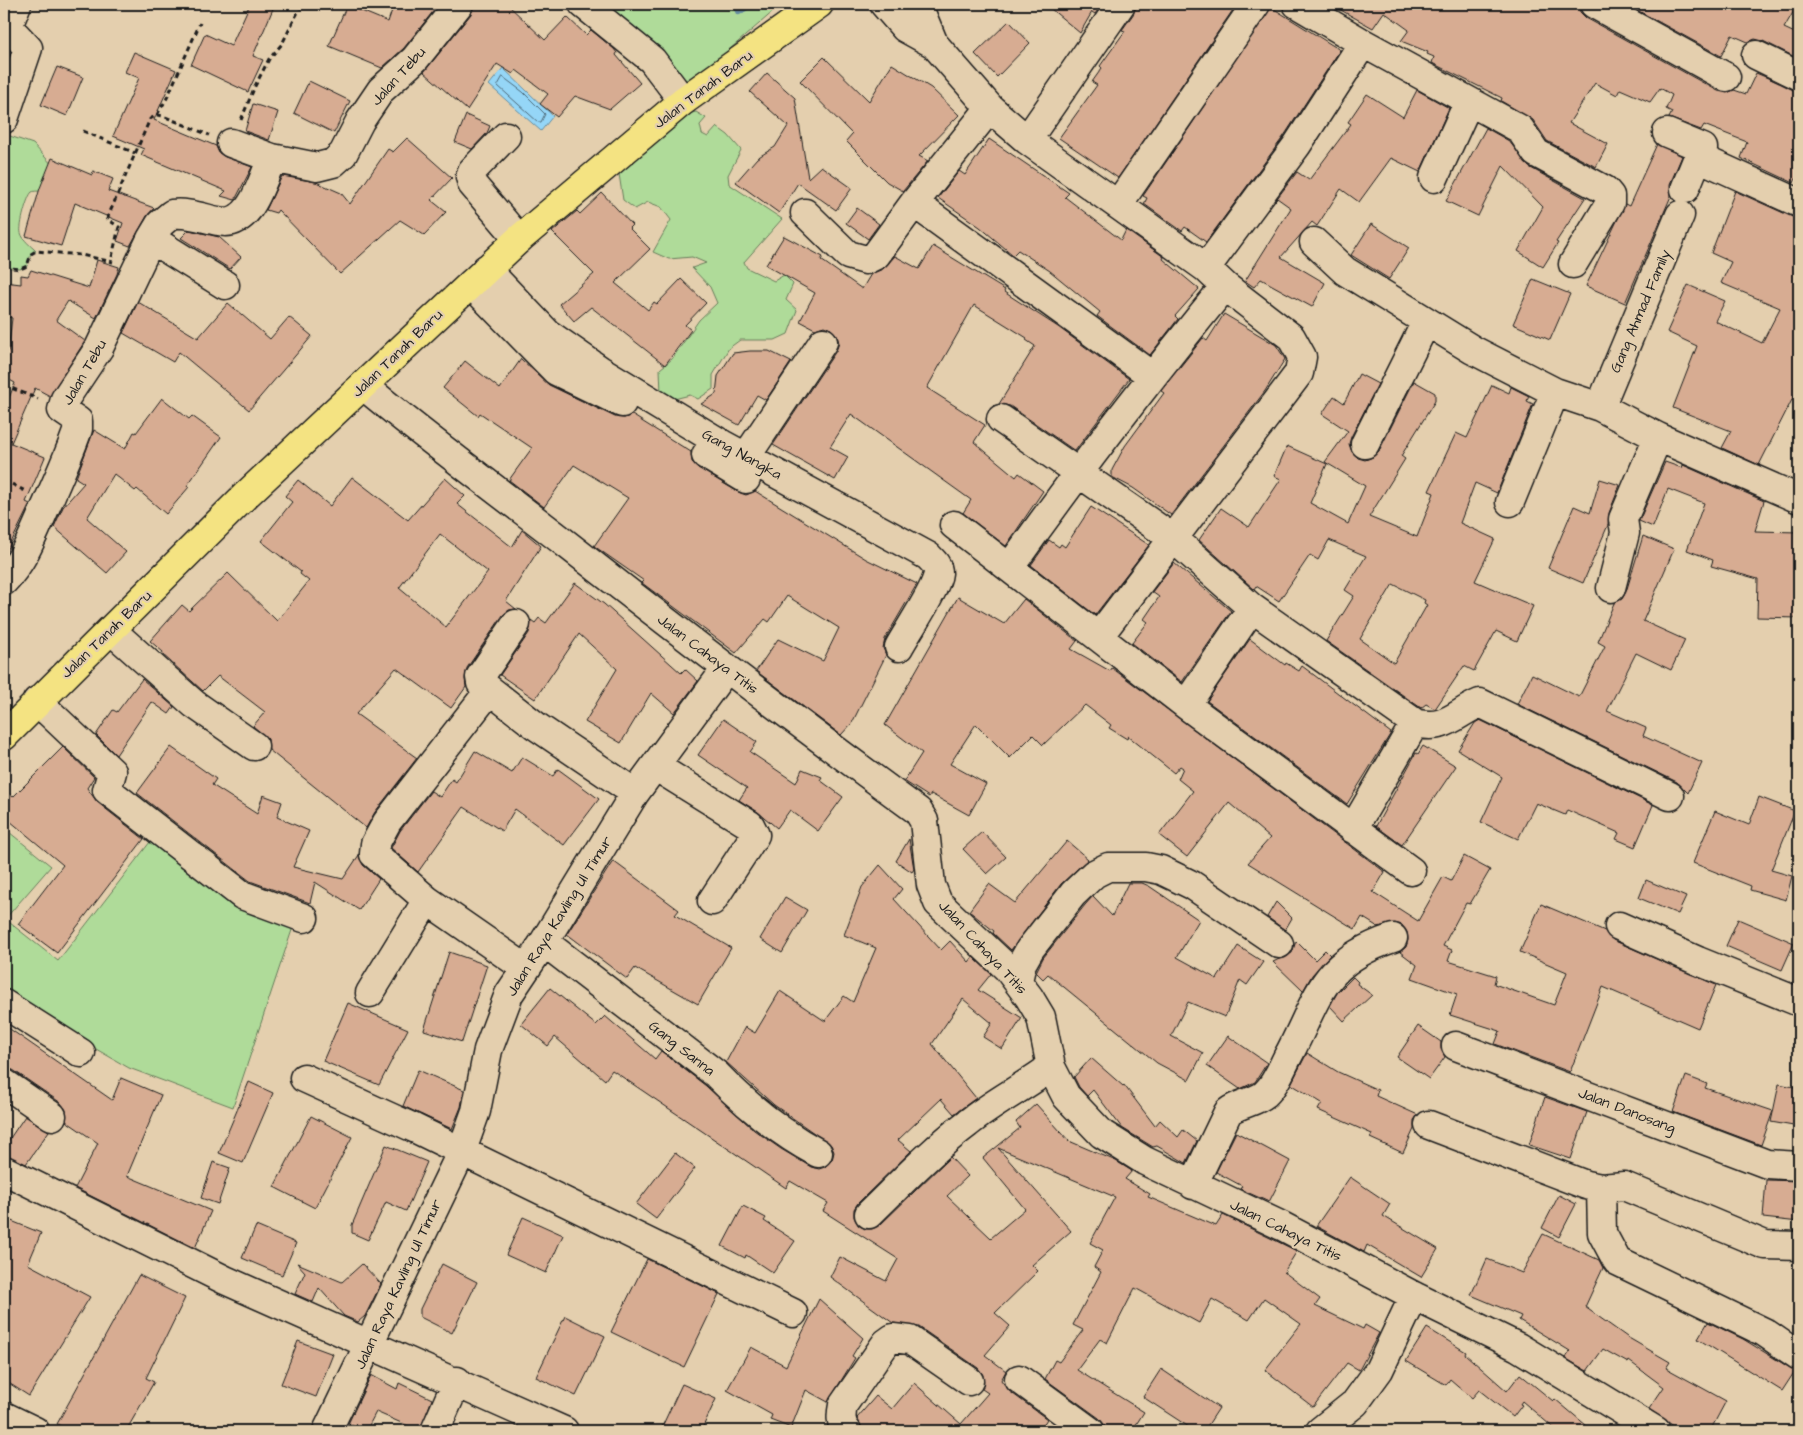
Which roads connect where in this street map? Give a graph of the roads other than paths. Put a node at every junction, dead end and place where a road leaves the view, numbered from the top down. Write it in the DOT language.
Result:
graph roads {
  1 [pos="17,4"];
  2 [pos="459,4"];
  3 [pos="583,4"];
  4 [pos="819,4"];
  5 [pos="884,4"];
  6 [pos="913,4"];
  7 [pos="1121,4"];
  8 [pos="1256,4"];
  9 [pos="1297,4"];
  10 [pos="1594,4"];
  11 [pos="1363,43"];
  12 [pos="934,44"];
  13 [pos="1756,55"];
  14 [pos="1799,76"];
  15 [pos="1726,77"];
  16 [pos="681,98"];
  17 [pos="1469,101"];
  18 [pos="990,108"];
  19 [pos="4,119"];
  20 [pos="1667,133"];
  21 [pos="506,136"];
  22 [pos="1027,140"];
  23 [pos="231,143"];
  24 [pos="1698,157"];
  25 [pos="272,158"];
  26 [pos="1434,178"];
  27 [pos="1799,202"];
  28 [pos="914,203"];
  29 [pos="1118,203"];
  30 [pos="805,213"];
  31 [pos="514,234"];
  32 [pos="151,239"];
  33 [pos="1314,242"];
  34 [pos="1573,264"];
  35 [pos="478,276"];
  36 [pos="1216,277"];
  37 [pos="225,285"];
  38 [pos="1426,322"];
  39 [pos="823,342"];
  40 [pos="1152,376"];
  41 [pos="364,386"];
  42 [pos="1555,392"];
  43 [pos="1600,407"];
  44 [pos="1001,420"];
  45 [pos="1658,437"];
  46 [pos="1365,444"];
  47 [pos="746,468"];
  48 [pos="1077,473"];
  49 [pos="1799,499"];
  50 [pos="1510,502"];
  51 [pos="954,525"];
  52 [pos="1174,539"];
  53 [pos="1010,567"];
  54 [pos="4,580"];
  55 [pos="1611,588"];
  56 [pos="1252,608"];
  57 [pos="516,624"];
  58 [pos="111,630"];
  59 [pos="1099,636"];
  60 [pos="899,647"];
  61 [pos="726,669"];
  62 [pos="489,691"];
  63 [pos="37,701"];
  64 [pos="1186,705"];
  65 [pos="1415,723"];
  66 [pos="4,736"];
  67 [pos="254,746"];
  68 [pos="655,766"];
  69 [pos="635,793"];
  70 [pos="1670,796"];
  71 [pos="1353,829"];
  72 [pos="1411,871"];
  73 [pos="427,900"];
  74 [pos="712,901"];
  75 [pos="304,918"];
  76 [pos="1619,926"];
  77 [pos="1393,938"];
  78 [pos="544,942"];
  79 [pos="1278,944"];
  80 [pos="525,968"];
  81 [pos="1018,981"];
  82 [pos="370,993"];
  83 [pos="1799,1002"];
  84 [pos="4,1004"];
  85 [pos="1456,1046"];
  86 [pos="81,1053"];
  87 [pos="1051,1067"];
  88 [pos="304,1078"];
  89 [pos="4,1083"];
  90 [pos="52,1116"];
  91 [pos="1430,1125"];
  92 [pos="461,1152"];
  93 [pos="818,1153"];
  94 [pos="1799,1166"];
  95 [pos="4,1170"];
  96 [pos="1193,1185"];
  97 [pos="1601,1188"];
  98 [pos="869,1214"];
  99 [pos="1765,1245"];
  100 [pos="1799,1246"];
  101 [pos="1799,1258"];
  102 [pos="1414,1296"];
  103 [pos="792,1313"];
  104 [pos="369,1344"];
  105 [pos="1799,1356"];
  106 [pos="1019,1379"];
  107 [pos="969,1380"];
  108 [pos="457,1382"];
  109 [pos="4,1416"];
  110 [pos="35,1431"];
  111 [pos="327,1431"];
  112 [pos="435,1431"];
  113 [pos="564,1431"];
  114 [pos="847,1431"];
  115 [pos="1090,1431"];
  116 [pos="1320,1431"];
  117 [pos="1656,1431"];
  1 -- 19 [label="street"];
  2 -- 25 [label="street, Jalan Tebu"];
  3 -- 16 [label="street"];
  4 -- 16 [label="main road, Jalan Tanah Baru"];
  5 -- 12 [label="street"];
  6 -- 12 [label="street"];
  7 -- 22 [label="street"];
  8 -- 29 [label="street"];
  9 -- 11 [label="street"];
  10 -- 15 [label="street"];
  11 -- 17 [label="street"];
  11 -- 36 [label="street"];
  12 -- 18 [label="street"];
  13 -- 14 [label="street"];
  16 -- 31 [label="main road, Jalan Tanah Baru"];
  17 -- 26 [label="street"];
  17 -- 34 [label="street"];
  18 -- 22 [label="street"];
  18 -- 28 [label="street"];
  20 -- 24 [label="street"];
  21 -- 31 [label="street"];
  22 -- 29 [label="street"];
  23 -- 25 [label="street, Jalan Tebu"];
  24 -- 27 [label="street"];
  24 -- 43 [label="street, Gang Ahmad Family"];
  25 -- 32 [label="street, Jalan Tebu"];
  28 -- 30 [label="street"];
  28 -- 40 [label="street"];
  29 -- 36 [label="street"];
  31 -- 35 [label="main road, Jalan Tanah Baru"];
  32 -- 37 [label="street"];
  32 -- 54 [label="street, Jalan Tebu"];
  33 -- 38 [label="street"];
  35 -- 41 [label="main road, Jalan Tanah Baru"];
  35 -- 47 [label="street"];
  36 -- 40 [label="street"];
  36 -- 52 [label="street"];
  38 -- 42 [label="street"];
  38 -- 46 [label="street"];
  39 -- 47 [label="street"];
  40 -- 48 [label="street"];
  41 -- 58 [label="main road, Jalan Tanah Baru"];
  41 -- 61 [label="street, Jalan Cahaya Titis"];
  42 -- 43 [label="street"];
  42 -- 50 [label="street"];
  43 -- 45 [label="street"];
  44 -- 48 [label="street"];
  45 -- 49 [label="street"];
  45 -- 55 [label="street"];
  47 -- 60 [label="street, Gang Nangka"];
  48 -- 52 [label="street"];
  48 -- 53 [label="street"];
  51 -- 53 [label="street"];
  52 -- 56 [label="street"];
  52 -- 59 [label="street"];
  53 -- 59 [label="street"];
  56 -- 64 [label="street"];
  56 -- 65 [label="street"];
  57 -- 62 [label="street"];
  58 -- 63 [label="main road, Jalan Tanah Baru"];
  58 -- 67 [label="street"];
  59 -- 64 [label="street"];
  61 -- 68 [label="street, Jalan Raya Kavling Ul Timur"];
  61 -- 81 [label="street, Jalan Cahaya Titis"];
  62 -- 69 [label="street"];
  62 -- 73 [label="street"];
  63 -- 66 [label="main road, Jalan Tanah Baru"];
  63 -- 75 [label="street"];
  64 -- 71 [label="street"];
  65 -- 70 [label="street"];
  65 -- 71 [label="street"];
  68 -- 69 [label="street, Jalan Raya Kavling Ul Timur"];
  68 -- 74 [label="street"];
  69 -- 78 [label="street, Jalan Raya Kavling Ul Timur"];
  71 -- 72 [label="street"];
  73 -- 80 [label="street"];
  73 -- 82 [label="street"];
  76 -- 83 [label="street"];
  77 -- 96 [label="street"];
  78 -- 80 [label="street, Jalan Raya Kavling Ul Timur"];
  78 -- 93 [label="street, Gang Sanna"];
  79 -- 81 [label="street"];
  80 -- 92 [label="street, Jalan Raya Kavling Ul Timur"];
  81 -- 87 [label="street, Jalan Cahaya Titis"];
  84 -- 86 [label="street"];
  85 -- 94 [label="street, Jalan Danosang"];
  87 -- 96 [label="street, Jalan Cahaya Titis"];
  87 -- 98 [label="street"];
  88 -- 92 [label="street"];
  89 -- 90 [label="street"];
  91 -- 97 [label="street"];
  92 -- 103 [label="street"];
  92 -- 104 [label="street, Jalan Raya Kavling Ul Timur"];
  95 -- 104 [label="street"];
  96 -- 102 [label="street, Jalan Cahaya Titis"];
  97 -- 99 [label="street"];
  97 -- 105 [label="street"];
  99 -- 100 [label="street"];
  99 -- 101 [label="street"];
  102 -- 116 [label="street"];
  102 -- 117 [label="street, Jalan Cahaya Titis"];
  104 -- 108 [label="street"];
  104 -- 111 [label="street, Jalan Raya Kavling Ul Timur"];
  106 -- 115 [label="street"];
  107 -- 114 [label="street"];
  108 -- 112 [label="street"];
  108 -- 113 [label="street"];
  109 -- 110 [label="street"];
}
